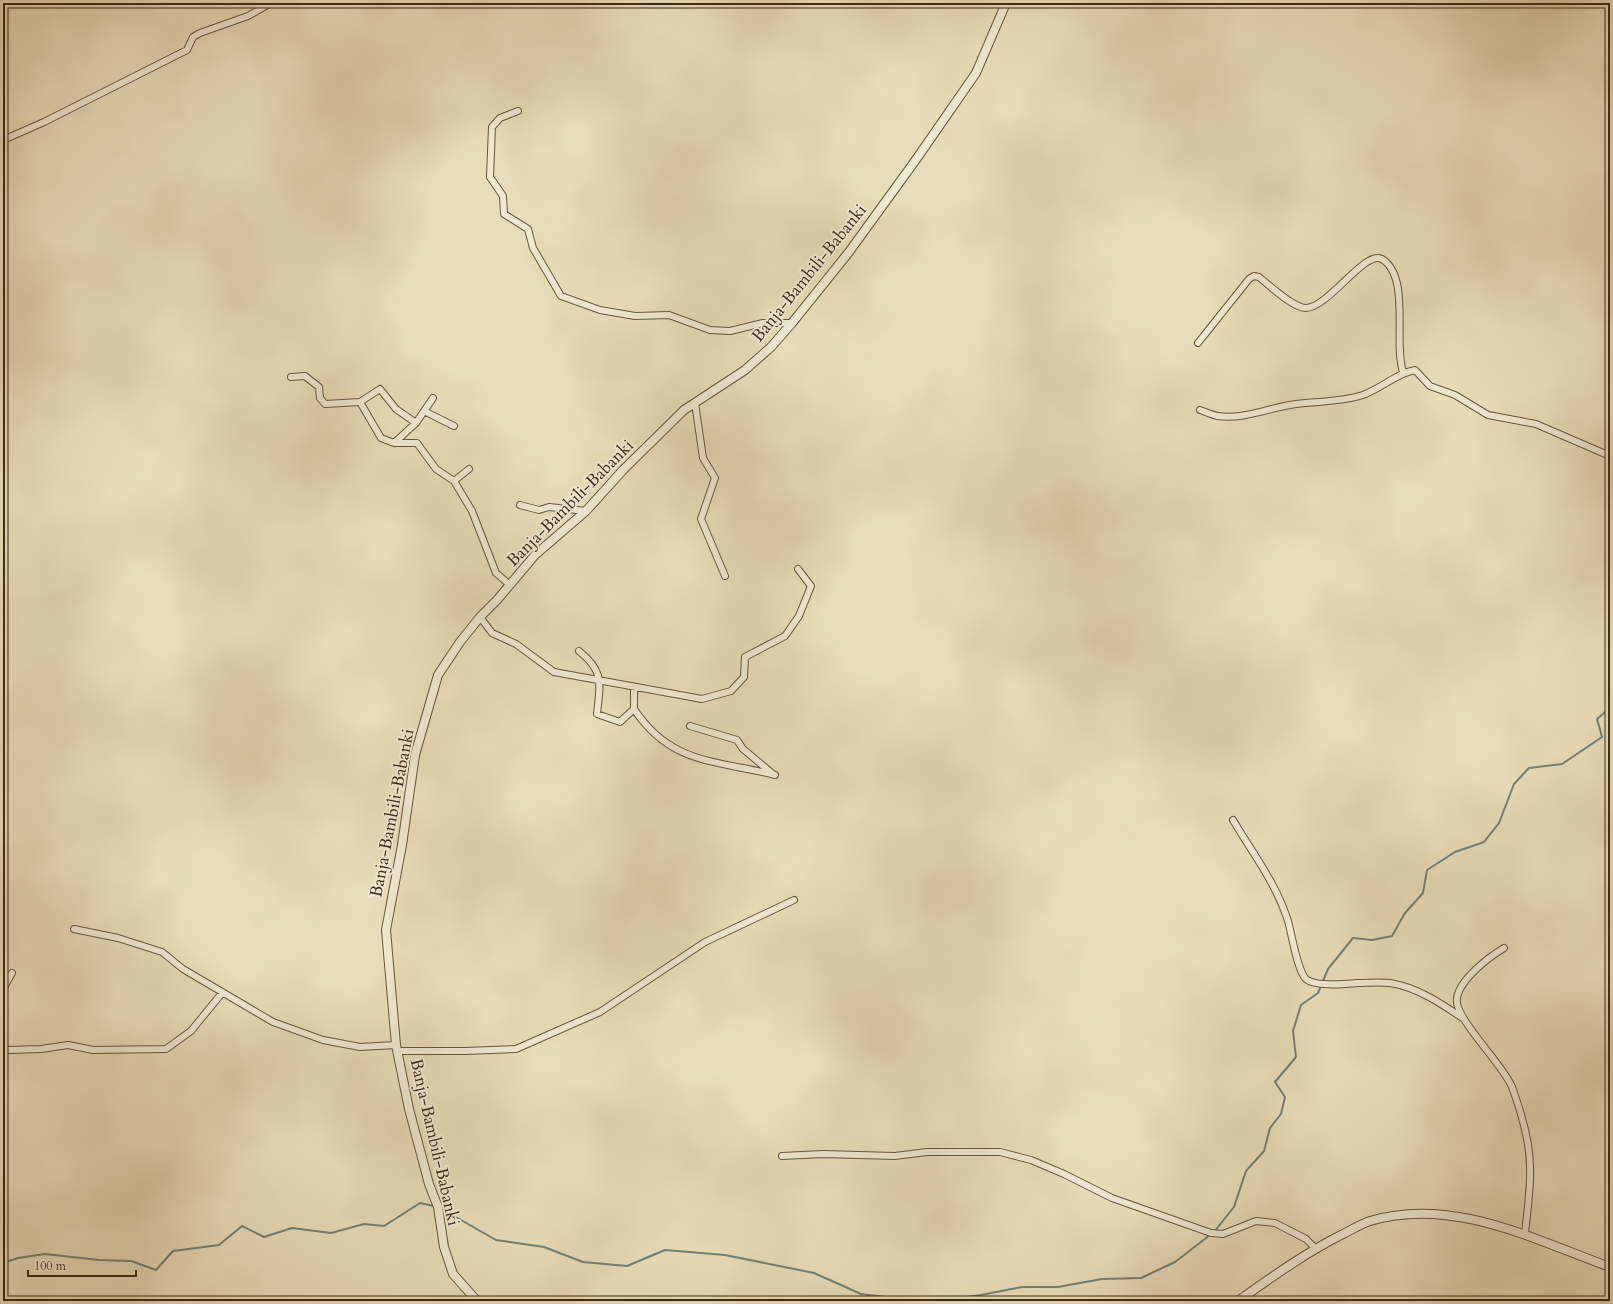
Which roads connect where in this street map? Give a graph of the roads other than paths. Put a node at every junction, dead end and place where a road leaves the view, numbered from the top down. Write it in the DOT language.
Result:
graph roads {
  1 [pos="271,3"];
  2 [pos="1006,3"];
  3 [pos="518,110"];
  4 [pos="3,140"];
  5 [pos="792,323"];
  6 [pos="1198,343"];
  7 [pos="1403,372"];
  8 [pos="291,377"];
  9 [pos="433,398"];
  10 [pos="360,402"];
  11 [pos="695,403"];
  12 [pos="1200,410"];
  13 [pos="424,411"];
  14 [pos="416,422"];
  15 [pos="454,426"];
  16 [pos="394,443"];
  17 [pos="1610,456"];
  18 [pos="469,469"];
  19 [pos="454,481"];
  20 [pos="520,505"];
  21 [pos="586,511"];
  22 [pos="798,569"];
  23 [pos="725,576"];
  24 [pos="510,585"];
  25 [pos="480,617"];
  26 [pos="579,651"];
  27 [pos="600,681"];
  28 [pos="634,687"];
  29 [pos="634,709"];
  30 [pos="690,726"];
  31 [pos="1233,820"];
  32 [pos="794,900"];
  33 [pos="74,930"];
  34 [pos="1504,948"];
  35 [pos="12,973"];
  36 [pos="3,989"];
  37 [pos="222,993"];
  38 [pos="1464,1019"];
  39 [pos="3,1047"];
  40 [pos="397,1048"];
  41 [pos="782,1156"];
  42 [pos="1526,1234"];
  43 [pos="1315,1248"];
  44 [pos="1610,1267"];
  45 [pos="477,1301"];
  46 [pos="1238,1301"];
  1 -- 4 [label="street"];
  2 -- 5 [label="street, Banja-Bambili-Babanki"];
  3 -- 5 [label="street"];
  5 -- 11 [label="street, Banja-Bambili-Babanki"];
  6 -- 7 [label="street"];
  7 -- 12 [label="street"];
  7 -- 17 [label="street"];
  8 -- 10 [label="street"];
  9 -- 13 [label="street"];
  10 -- 14 [label="street"];
  10 -- 16 [label="street"];
  11 -- 21 [label="street, Banja-Bambili-Babanki"];
  11 -- 23 [label="street"];
  13 -- 14 [label="street"];
  13 -- 15 [label="street"];
  14 -- 16 [label="street"];
  16 -- 19 [label="street"];
  18 -- 19 [label="street"];
  19 -- 24 [label="street"];
  20 -- 21 [label="street"];
  21 -- 24 [label="street, Banja-Bambili-Babanki"];
  22 -- 28 [label="street"];
  24 -- 25 [label="street, Banja-Bambili-Babanki"];
  25 -- 27 [label="street"];
  25 -- 40 [label="street, Banja-Bambili-Babanki"];
  26 -- 27 [label="street"];
  27 -- 28 [label="street"];
  27 -- 29 [label="street"];
  28 -- 29 [label="street"];
  29 -- 30 [label="street"];
  31 -- 38 [label="street"];
  32 -- 40 [label="street"];
  33 -- 37 [label="street"];
  34 -- 38 [label="street"];
  35 -- 36 [label="street"];
  37 -- 39 [label="street"];
  37 -- 40 [label="street"];
  38 -- 42 [label="street"];
  40 -- 45 [label="street, Banja-Bambili-Babanki"];
  41 -- 43 [label="street"];
  42 -- 43 [label="street"];
  42 -- 44 [label="street"];
  43 -- 46 [label="street"];
}
